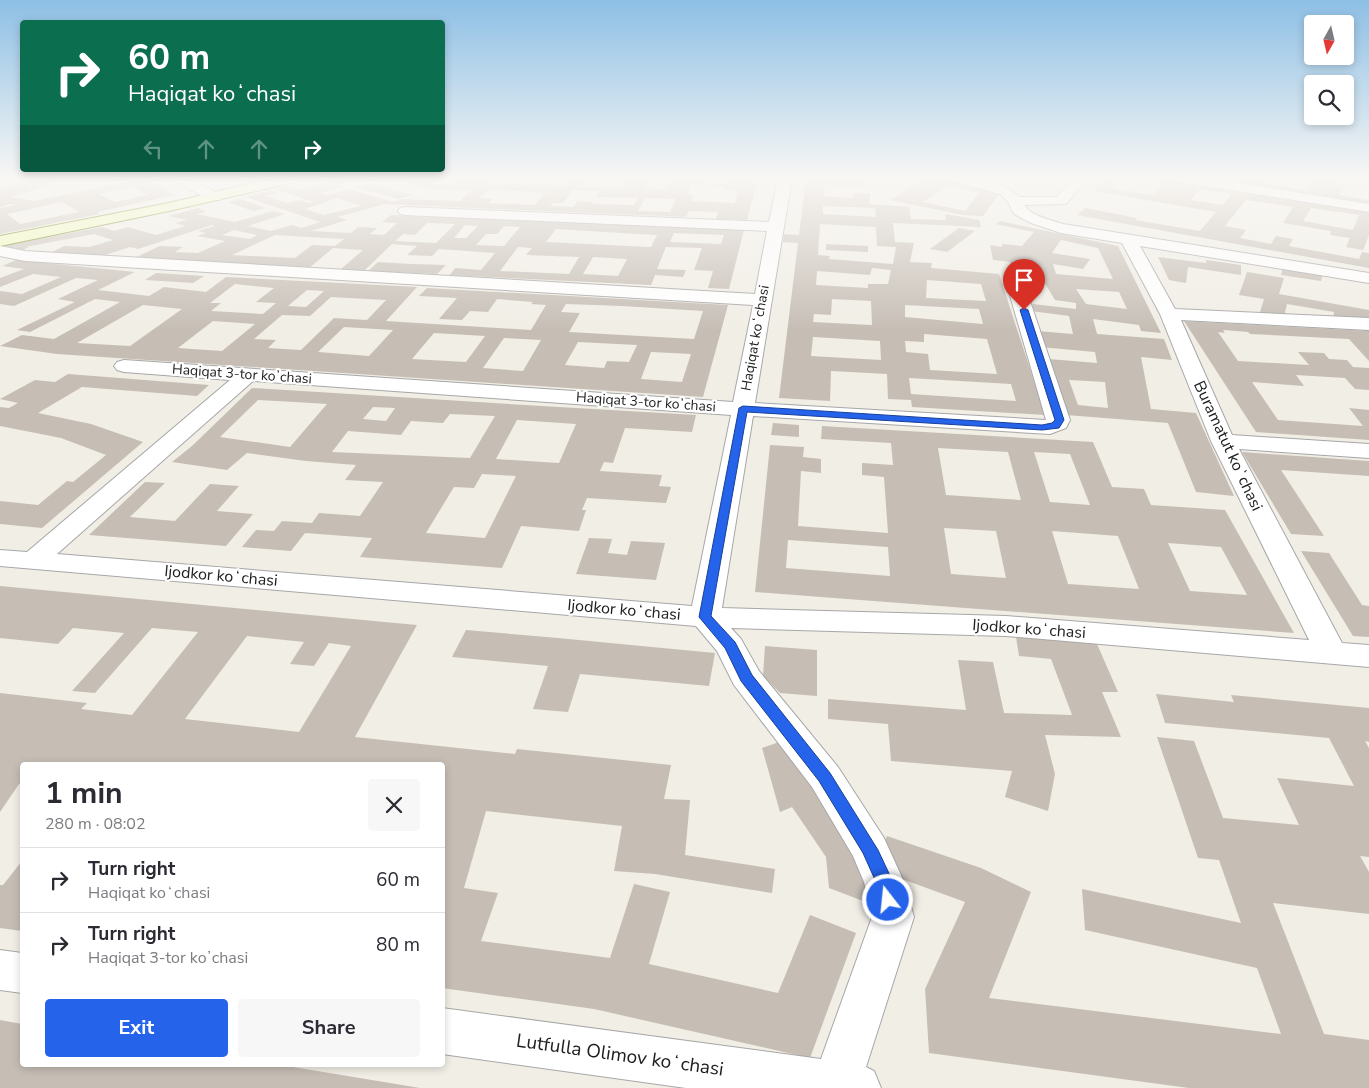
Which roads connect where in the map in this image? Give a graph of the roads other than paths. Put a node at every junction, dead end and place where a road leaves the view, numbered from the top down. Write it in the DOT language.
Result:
graph roads {
  1 [pos="60,229"];
  2 [pos="776,229"];
  3 [pos="1066,229"];
  4 [pos="1128,239"];
  5 [pos="0,241"];
  6 [pos="0,251"];
  7 [pos="1369,278"];
  8 [pos="1018,292"];
  9 [pos="762,300"];
  10 [pos="1169,314"];
  11 [pos="1369,324"];
  12 [pos="124,366"];
  13 [pos="250,374"];
  14 [pos="743,408"];
  15 [pos="1223,441"];
  16 [pos="1369,451"];
  17 [pos="0,558"];
  18 [pos="33,561"];
  19 [pos="705,617"];
  20 [pos="1331,653"];
  21 [pos="1369,656"];
  22 [pos="0,970"];
  23 [pos="20,973"];
  24 [pos="445,1031"];
  25 [pos="843,1087"];
  1 -- 5 [label="main road"];
  2 -- 9 [label="street, Haqiqat koʻchasi"];
  3 -- 4 [label="street"];
  4 -- 7 [label="street"];
  4 -- 10 [label="street, Buramatut koʻchasi"];
  6 -- 9 [label="street"];
  8 -- 14 [label="street, Haqiqat 3-tor koʼchasi"];
  9 -- 14 [label="street, Haqiqat koʻchasi"];
  10 -- 11 [label="street"];
  10 -- 15 [label="street, Buramatut koʻchasi"];
  12 -- 13 [label="street, Haqiqat 3-tor koʼchasi"];
  13 -- 14 [label="street, Haqiqat 3-tor koʼchasi"];
  13 -- 18 [label="street"];
  14 -- 19 [label="street, Haqiqat koʻchasi"];
  15 -- 16 [label="street"];
  15 -- 20 [label="street, Buramatut koʻchasi"];
  17 -- 18 [label="street, Ijodkor koʻchasi"];
  18 -- 19 [label="street, Ijodkor koʻchasi"];
  19 -- 20 [label="street, Ijodkor koʻchasi"];
  19 -- 25 [label="street"];
  20 -- 21 [label="street, Ijodkor koʻchasi"];
  22 -- 23 [label="street"];
  24 -- 25 [label="street, Lutfulla Olimov koʻchasi"];
}
